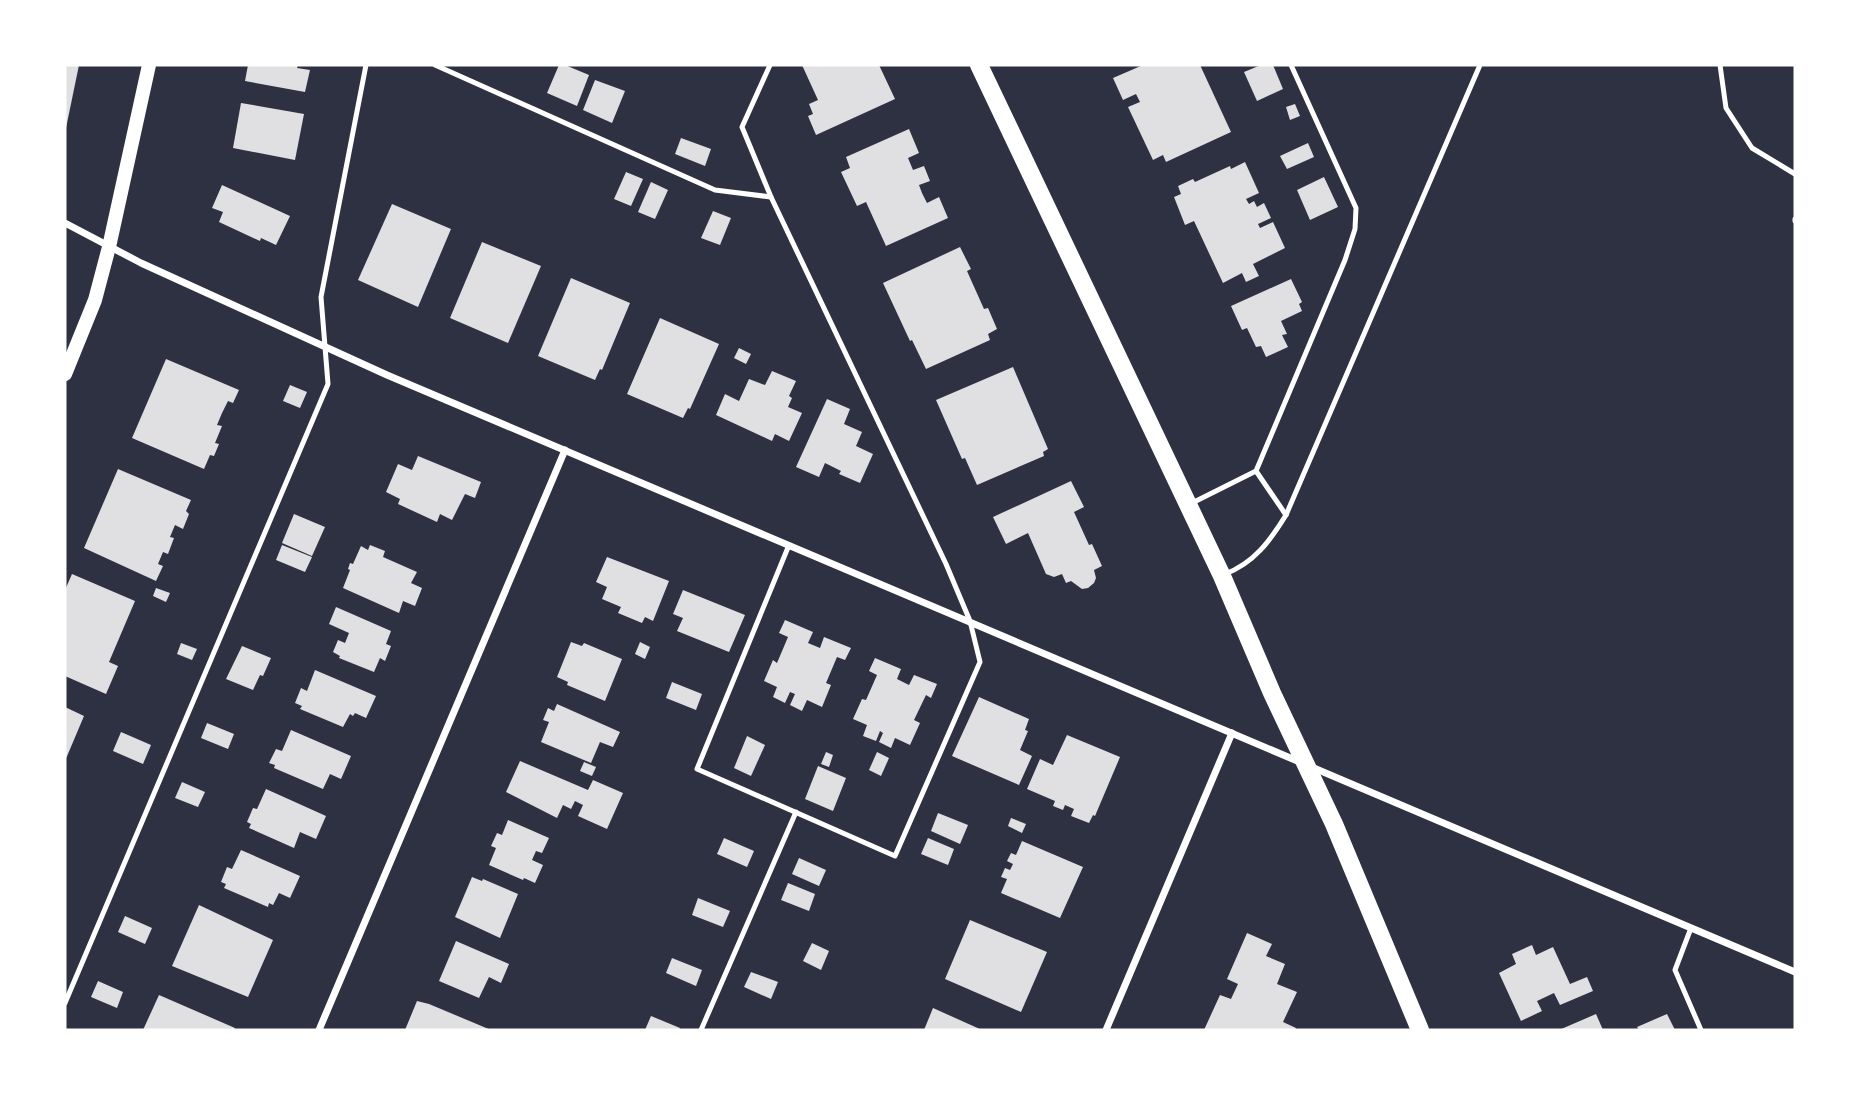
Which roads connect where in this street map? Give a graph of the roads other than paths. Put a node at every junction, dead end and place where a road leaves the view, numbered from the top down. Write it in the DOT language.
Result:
graph roads {
  1 [pos="149,65"];
  2 [pos="366,65"];
  3 [pos="435,65"];
  4 [pos="770,65"];
  5 [pos="979,65"];
  6 [pos="1291,65"];
  7 [pos="1480,65"];
  8 [pos="1720,65"];
  9 [pos="1795,174"];
  10 [pos="771,197"];
  11 [pos="65,223"];
  12 [pos="110,247"];
  13 [pos="325,346"];
  14 [pos="65,374"];
  15 [pos="565,450"];
  16 [pos="1256,471"];
  17 [pos="1189,505"];
  18 [pos="1286,515"];
  19 [pos="789,545"];
  20 [pos="1222,576"];
  21 [pos="970,621"];
  22 [pos="1232,733"];
  23 [pos="1304,763"];
  24 [pos="796,812"];
  25 [pos="1691,928"];
  26 [pos="1795,972"];
  27 [pos="65,1003"];
  28 [pos="319,1030"];
  29 [pos="701,1030"];
  30 [pos="1107,1030"];
  31 [pos="1420,1030"];
  32 [pos="1701,1030"];
  1 -- 12 [label="main road"];
  2 -- 13 [label="lane"];
  3 -- 10 [label="lane"];
  4 -- 10 [label="lane"];
  5 -- 17 [label="main road"];
  6 -- 16 [label="lane"];
  7 -- 18 [label="lane"];
  8 -- 9 [label="lane"];
  10 -- 21 [label="lane"];
  11 -- 12 [label="street"];
  12 -- 13 [label="street"];
  12 -- 14 [label="main road"];
  13 -- 15 [label="street"];
  13 -- 27 [label="lane"];
  15 -- 19 [label="street"];
  15 -- 28 [label="street"];
  16 -- 17 [label="lane"];
  16 -- 18 [label="lane"];
  17 -- 20 [label="main road"];
  18 -- 20 [label="lane"];
  19 -- 21 [label="street"];
  19 -- 24 [label="lane"];
  20 -- 23 [label="main road"];
  21 -- 22 [label="street"];
  21 -- 24 [label="lane"];
  22 -- 23 [label="street"];
  22 -- 30 [label="street"];
  23 -- 25 [label="street"];
  23 -- 31 [label="main road"];
  24 -- 29 [label="lane"];
  25 -- 26 [label="street"];
  25 -- 32 [label="lane"];
}
